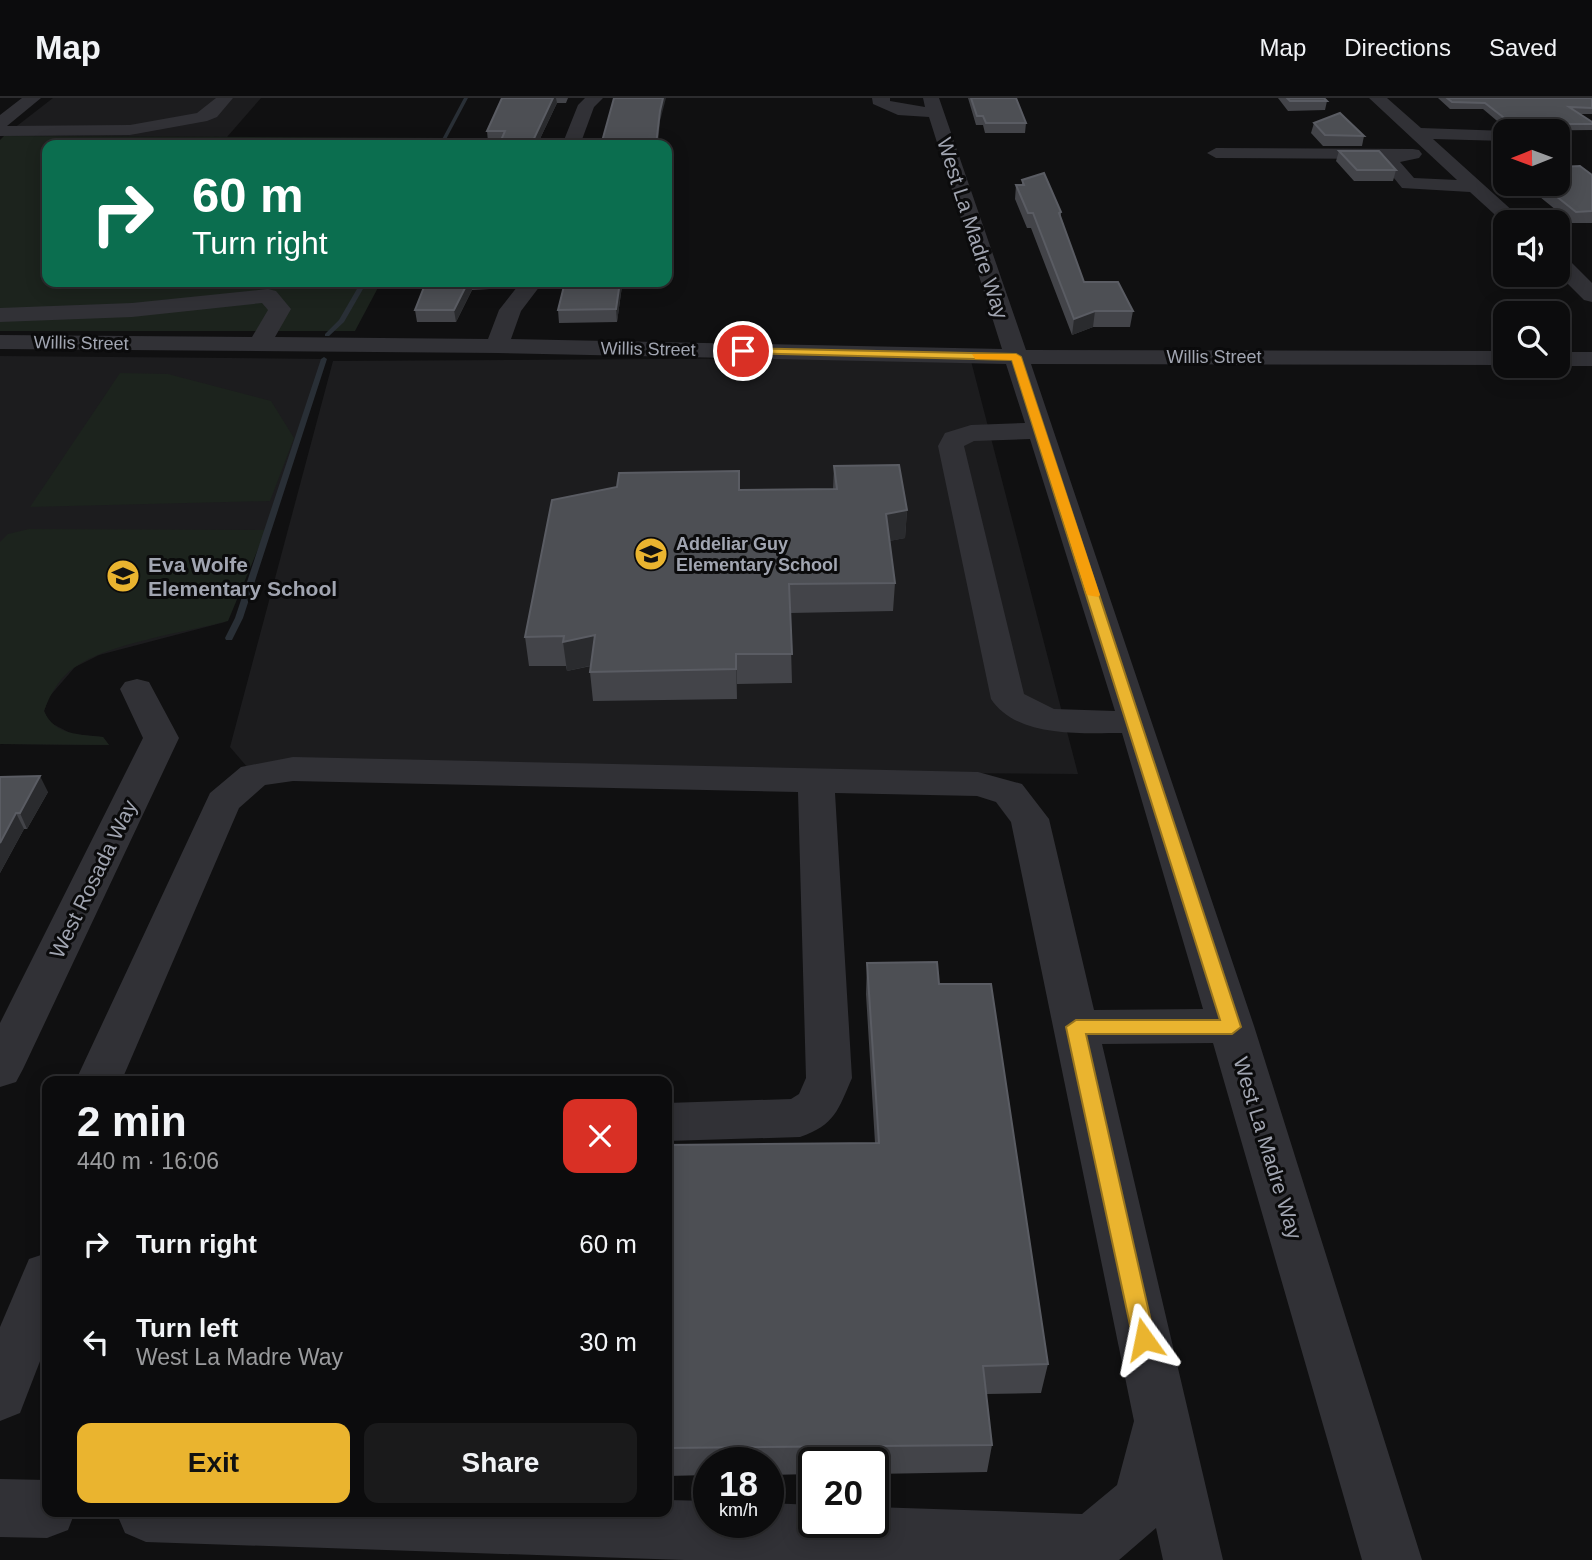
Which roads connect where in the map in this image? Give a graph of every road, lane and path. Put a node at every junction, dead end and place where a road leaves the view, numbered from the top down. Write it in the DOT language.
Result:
graph roads {
  1 [pos="33,98"];
  2 [pos="225,98"];
  3 [pos="595,98"];
  4 [pos="882,98"];
  5 [pos="1377,98"];
  6 [pos="933,105"];
  7 [pos="0,123"];
  8 [pos="0,131"];
  9 [pos="1415,133"];
  10 [pos="1493,133"];
  11 [pos="573,140"];
  12 [pos="1216,153"];
  13 [pos="1396,154"];
  14 [pos="1440,155"];
  15 [pos="1476,186"];
  16 [pos="1502,210"];
  17 [pos="1570,274"];
  18 [pos="528,287"];
  19 [pos="1592,295"];
  20 [pos="0,316"];
  21 [pos="0,342"];
  22 [pos="259,345"];
  23 [pos="497,346"];
  24 [pos="1016,357"];
  25 [pos="1493,358"];
  26 [pos="1570,359"];
  27 [pos="1592,359"];
  28 [pos="1040,430"];
  29 [pos="138,689"];
  30 [pos="1136,722"];
  31 [pos="816,780"];
  32 [pos="1076,1027"];
  33 [pos="1232,1027"];
  34 [pos="0,1069"];
  35 [pos="100,1076"];
  36 [pos="672,1122"];
  37 [pos="42,1289"];
  38 [pos="0,1394"];
  39 [pos="1161,1418"];
  40 [pos="0,1507"];
  41 [pos="42,1509"];
  42 [pos="349,1517"];
  43 [pos="1193,1560"];
  44 [pos="1392,1560"];
  1 -- 7 [label="street"];
  2 -- 8 [label="street"];
  3 -- 11 [label="street"];
  4 -- 6 [label="street"];
  5 -- 9 [label="street"];
  6 -- 24 [label="street, West La Madre Way"];
  9 -- 10 [label="street"];
  9 -- 14 [label="street"];
  12 -- 13 [label="street"];
  13 -- 14 [label="street"];
  13 -- 15 [label="street"];
  14 -- 15 [label="street"];
  15 -- 16 [label="street"];
  17 -- 19 [label="street"];
  18 -- 23 [label="street"];
  20 -- 22 [label="street"];
  21 -- 22 [label="street, Willis Street"];
  22 -- 23 [label="street, Willis Street"];
  23 -- 24 [label="street, Willis Street"];
  24 -- 25 [label="street, Willis Street"];
  24 -- 28 [label="street, West La Madre Way"];
  26 -- 27 [label="street"];
  28 -- 30 [label="street, West La Madre Way"];
  28 -- 30 [label="street"];
  29 -- 34 [label="street, West Rosada Way"];
  30 -- 33 [label="street, West La Madre Way"];
  31 -- 32 [label="street"];
  31 -- 35 [label="street"];
  31 -- 36 [label="street"];
  32 -- 33 [label="street"];
  32 -- 39 [label="street"];
  33 -- 44 [label="street, West La Madre Way"];
  37 -- 38 [label="street"];
  39 -- 42 [label="street"];
  39 -- 43 [label="street"];
  40 -- 41 [label="street"];
}
